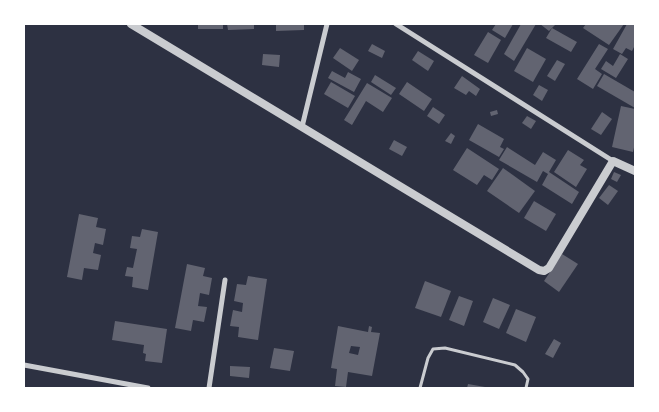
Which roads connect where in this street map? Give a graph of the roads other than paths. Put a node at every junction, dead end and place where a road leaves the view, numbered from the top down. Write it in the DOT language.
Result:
graph roads {
  1 [pos="131,24"];
  2 [pos="327,24"];
  3 [pos="396,24"];
  4 [pos="302,127"];
  5 [pos="613,161"];
  6 [pos="635,171"];
  7 [pos="225,280"];
  8 [pos="24,366"];
  9 [pos="148,388"];
  10 [pos="210,388"];
  11 [pos="420,388"];
  12 [pos="526,388"];
  1 -- 4 [label="street"];
  2 -- 4 [label="street"];
  3 -- 5 [label="street"];
  4 -- 5 [label="street"];
  5 -- 6 [label="street"];
  7 -- 10 [label="street"];
  8 -- 9 [label="street"];
  11 -- 12 [label="lane"];
}
